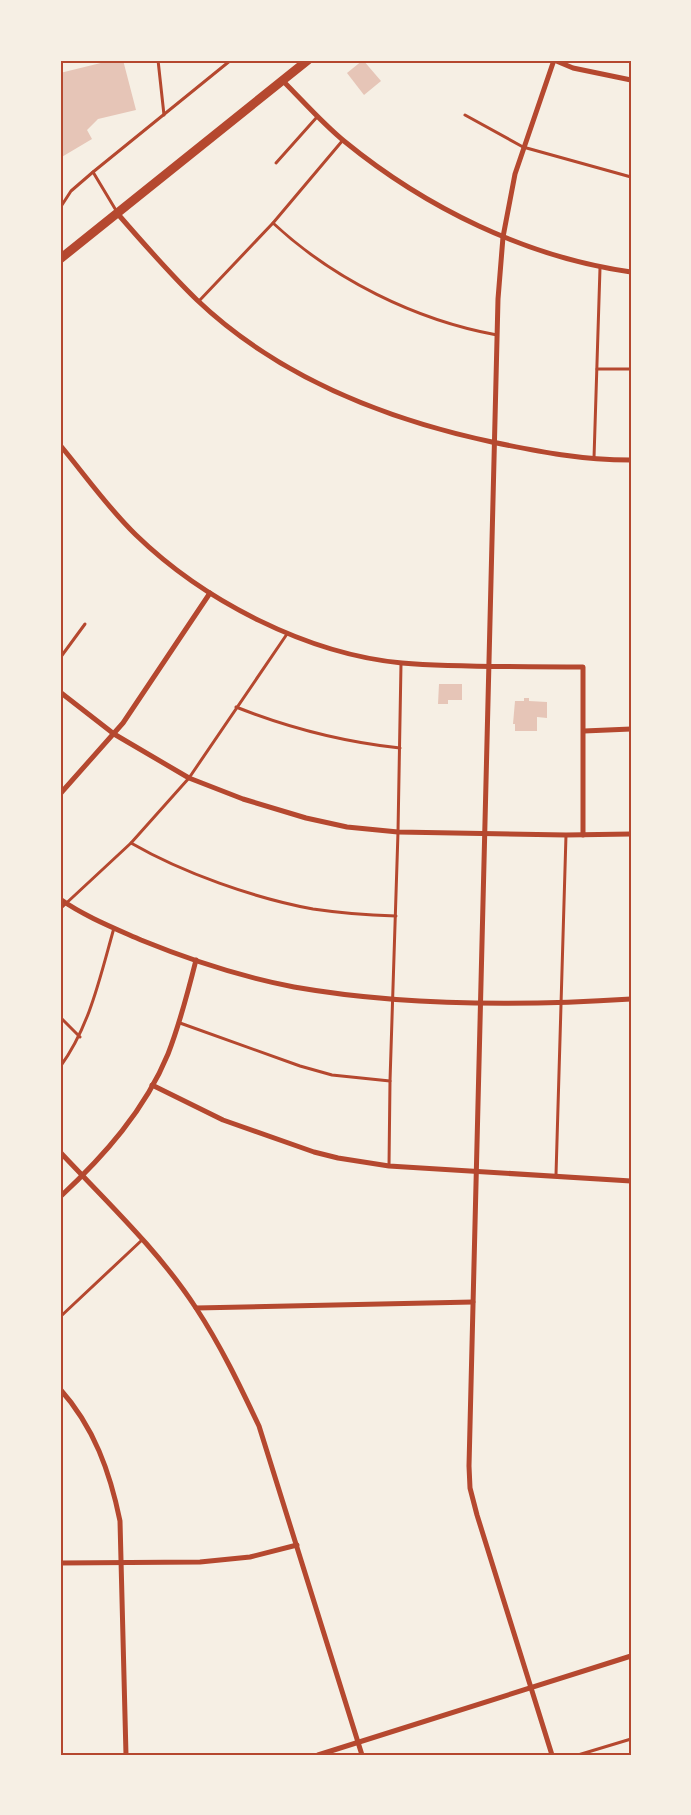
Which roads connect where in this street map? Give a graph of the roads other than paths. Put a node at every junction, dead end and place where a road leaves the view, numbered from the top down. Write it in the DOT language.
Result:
graph roads {
  1 [pos="158,60"];
  2 [pos="231,60"];
  3 [pos="308,60"];
  4 [pos="554,60"];
  5 [pos="283,81"];
  6 [pos="631,81"];
  7 [pos="164,114"];
  8 [pos="465,115"];
  9 [pos="318,116"];
  10 [pos="343,140"];
  11 [pos="523,147"];
  12 [pos="276,163"];
  13 [pos="93,172"];
  14 [pos="631,177"];
  15 [pos="60,208"];
  16 [pos="117,213"];
  17 [pos="273,223"];
  18 [pos="503,237"];
  19 [pos="60,259"];
  20 [pos="600,268"];
  21 [pos="631,272"];
  22 [pos="199,301"];
  23 [pos="497,335"];
  24 [pos="596,369"];
  25 [pos="631,369"];
  26 [pos="496,442"];
  27 [pos="60,445"];
  28 [pos="594,460"];
  29 [pos="631,460"];
  30 [pos="210,593"];
  31 [pos="85,624"];
  32 [pos="288,633"];
  33 [pos="60,658"];
  34 [pos="401,663"];
  35 [pos="490,666"];
  36 [pos="60,692"];
  37 [pos="236,707"];
  38 [pos="631,729"];
  39 [pos="584,730"];
  40 [pos="114,734"];
  41 [pos="400,748"];
  42 [pos="189,778"];
  43 [pos="60,794"];
  44 [pos="398,832"];
  45 [pos="485,834"];
  46 [pos="631,834"];
  47 [pos="566,835"];
  48 [pos="583,835"];
  49 [pos="131,843"];
  50 [pos="60,899"];
  51 [pos="67,904"];
  52 [pos="60,909"];
  53 [pos="396,916"];
  54 [pos="114,928"];
  55 [pos="196,960"];
  56 [pos="393,999"];
  57 [pos="631,999"];
  58 [pos="481,1002"];
  59 [pos="561,1003"];
  60 [pos="60,1017"];
  61 [pos="180,1023"];
  62 [pos="80,1036"];
  63 [pos="60,1067"];
  64 [pos="390,1081"];
  65 [pos="152,1085"];
  66 [pos="60,1152"];
  67 [pos="389,1166"];
  68 [pos="477,1171"];
  69 [pos="556,1174"];
  70 [pos="83,1176"];
  71 [pos="631,1180"];
  72 [pos="60,1197"];
  73 [pos="142,1240"];
  74 [pos="473,1302"];
  75 [pos="196,1308"];
  76 [pos="60,1317"];
  77 [pos="60,1389"];
  78 [pos="297,1545"];
  79 [pos="60,1563"];
  80 [pos="121,1563"];
  81 [pos="631,1656"];
  82 [pos="530,1688"];
  83 [pos="631,1739"];
  84 [pos="357,1741"];
  85 [pos="126,1755"];
  86 [pos="318,1755"];
  87 [pos="362,1755"];
  88 [pos="552,1755"];
  89 [pos="578,1755"];
  1 -- 7 [label="lane"];
  2 -- 7 [label="lane"];
  3 -- 5 [label="main road"];
  4 -- 6 [label="street"];
  4 -- 11 [label="street"];
  5 -- 9 [label="street"];
  5 -- 16 [label="main road"];
  7 -- 13 [label="lane"];
  8 -- 11 [label="lane"];
  9 -- 10 [label="street"];
  9 -- 12 [label="lane"];
  10 -- 17 [label="lane"];
  10 -- 18 [label="street"];
  11 -- 14 [label="lane"];
  11 -- 18 [label="street"];
  13 -- 15 [label="lane"];
  13 -- 16 [label="lane"];
  16 -- 19 [label="main road"];
  16 -- 22 [label="street"];
  17 -- 22 [label="lane"];
  17 -- 23 [label="lane"];
  18 -- 20 [label="street"];
  18 -- 23 [label="street"];
  20 -- 21 [label="street"];
  20 -- 24 [label="lane"];
  22 -- 26 [label="street"];
  23 -- 26 [label="street"];
  24 -- 25 [label="lane"];
  24 -- 28 [label="lane"];
  26 -- 28 [label="street"];
  26 -- 35 [label="street"];
  27 -- 30 [label="street"];
  28 -- 29 [label="street"];
  30 -- 32 [label="street"];
  30 -- 40 [label="street"];
  31 -- 33 [label="lane"];
  32 -- 34 [label="street"];
  32 -- 37 [label="lane"];
  34 -- 35 [label="street"];
  34 -- 41 [label="lane"];
  35 -- 39 [label="street"];
  35 -- 45 [label="street"];
  36 -- 40 [label="street"];
  37 -- 41 [label="lane"];
  37 -- 42 [label="lane"];
  38 -- 39 [label="street"];
  39 -- 48 [label="street"];
  40 -- 42 [label="street"];
  40 -- 43 [label="street"];
  41 -- 44 [label="lane"];
  42 -- 44 [label="street"];
  42 -- 49 [label="lane"];
  44 -- 45 [label="street"];
  44 -- 53 [label="lane"];
  45 -- 47 [label="street"];
  45 -- 58 [label="street"];
  46 -- 48 [label="street"];
  47 -- 48 [label="street"];
  47 -- 59 [label="lane"];
  49 -- 51 [label="lane"];
  49 -- 53 [label="lane"];
  50 -- 51 [label="street"];
  51 -- 52 [label="lane"];
  51 -- 54 [label="street"];
  53 -- 56 [label="lane"];
  54 -- 55 [label="street"];
  54 -- 62 [label="lane"];
  55 -- 56 [label="street"];
  55 -- 61 [label="street"];
  56 -- 58 [label="street"];
  56 -- 64 [label="lane"];
  57 -- 59 [label="street"];
  58 -- 59 [label="street"];
  58 -- 68 [label="street"];
  59 -- 69 [label="lane"];
  60 -- 62 [label="lane"];
  61 -- 64 [label="lane"];
  61 -- 65 [label="street"];
  62 -- 63 [label="lane"];
  64 -- 67 [label="lane"];
  65 -- 67 [label="street"];
  65 -- 70 [label="street"];
  66 -- 70 [label="street"];
  67 -- 68 [label="street"];
  68 -- 69 [label="street"];
  68 -- 74 [label="street"];
  69 -- 71 [label="street"];
  70 -- 72 [label="street"];
  70 -- 73 [label="street"];
  73 -- 75 [label="street"];
  73 -- 76 [label="lane"];
  74 -- 75 [label="street"];
  74 -- 82 [label="street"];
  75 -- 78 [label="street"];
  77 -- 80 [label="street"];
  78 -- 80 [label="street"];
  78 -- 84 [label="street"];
  79 -- 80 [label="street"];
  80 -- 85 [label="street"];
  81 -- 82 [label="street"];
  82 -- 84 [label="street"];
  82 -- 88 [label="street"];
  83 -- 89 [label="lane"];
  84 -- 86 [label="street"];
  84 -- 87 [label="street"];
}
